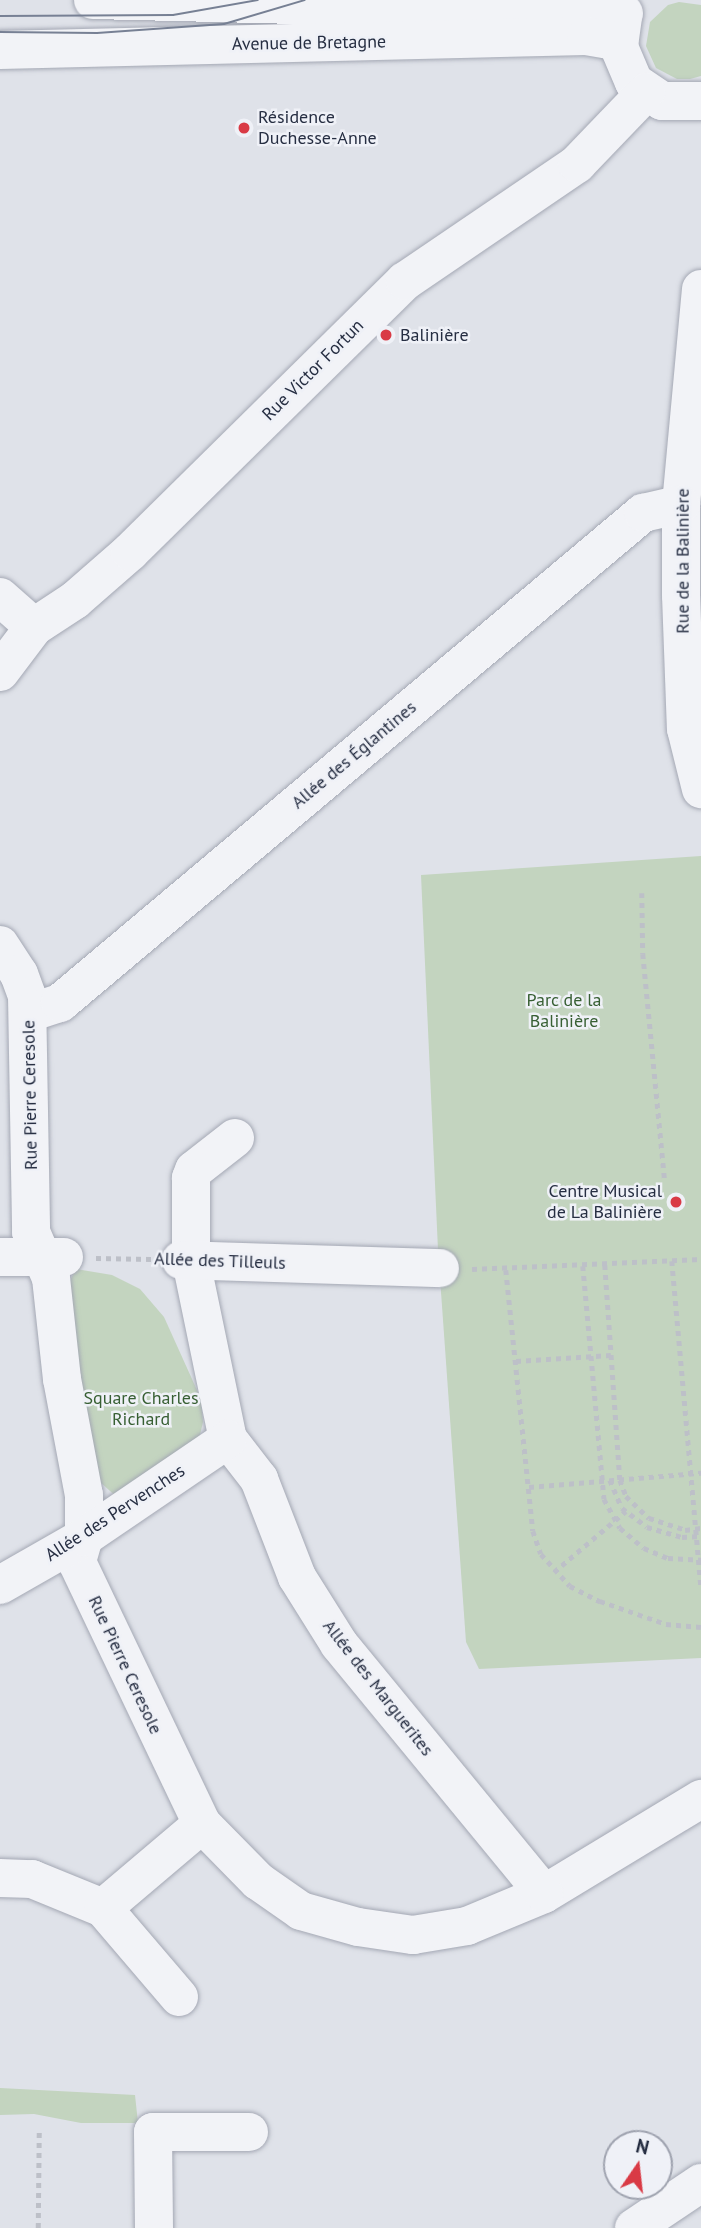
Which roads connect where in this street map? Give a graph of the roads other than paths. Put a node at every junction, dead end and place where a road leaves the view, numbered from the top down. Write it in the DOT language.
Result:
graph roads {
  1 [pos="93,0"];
  2 [pos="625,18"];
  3 [pos="0,50"];
  4 [pos="646,92"];
  5 [pos="701,102"];
  6 [pos="701,289"];
  7 [pos="681,504"];
  8 [pos="0,597"];
  9 [pos="34,627"];
  10 [pos="0,671"];
  11 [pos="701,789"];
  12 [pos="0,945"];
  13 [pos="29,1013"];
  14 [pos="235,1138"];
  15 [pos="0,1257"];
  16 [pos="53,1257"];
  17 [pos="186,1260"];
  18 [pos="440,1268"];
  19 [pos="228,1439"];
  20 [pos="84,1537"];
  21 [pos="0,1585"];
  22 [pos="701,1800"];
  23 [pos="202,1824"];
  24 [pos="0,1878"];
  25 [pos="544,1894"];
  26 [pos="103,1908"];
  27 [pos="180,1997"];
  28 [pos="249,2132"];
  29 [pos="701,2183"];
  30 [pos="154,2228"];
  31 [pos="634,2228"];
  1 -- 2 [label="street, Avenue de Bretagne"];
  2 -- 3 [label="street, Avenue de Bretagne"];
  2 -- 4 [label="street"];
  4 -- 5 [label="street"];
  4 -- 9 [label="street, Rue Victor Fortun"];
  6 -- 7 [label="street, Rue de la Balinière"];
  7 -- 11 [label="street, Rue de la Balinière"];
  7 -- 13 [label="street, Allée des Églantines"];
  8 -- 9 [label="street"];
  9 -- 10 [label="street, Rue Victor Fortun"];
  12 -- 13 [label="street, Rue Pierre Ceresole"];
  13 -- 16 [label="street, Rue Pierre Ceresole"];
  14 -- 17 [label="street, Allée des Marguerites"];
  15 -- 16 [label="street"];
  16 -- 20 [label="street, Rue Pierre Ceresole"];
  17 -- 18 [label="street, Allée des Tilleuls"];
  17 -- 19 [label="street, Allée des Marguerites"];
  19 -- 20 [label="street, Allée des Pervenches"];
  19 -- 25 [label="street, Allée des Marguerites"];
  20 -- 21 [label="street, Allée des Pervenches"];
  20 -- 23 [label="street, Rue Pierre Ceresole"];
  22 -- 25 [label="street, Rue Pierre Ceresole"];
  23 -- 25 [label="street, Rue Pierre Ceresole"];
  23 -- 26 [label="street"];
  24 -- 26 [label="street"];
  26 -- 27 [label="street"];
  28 -- 30 [label="street"];
  29 -- 31 [label="street"];
}
